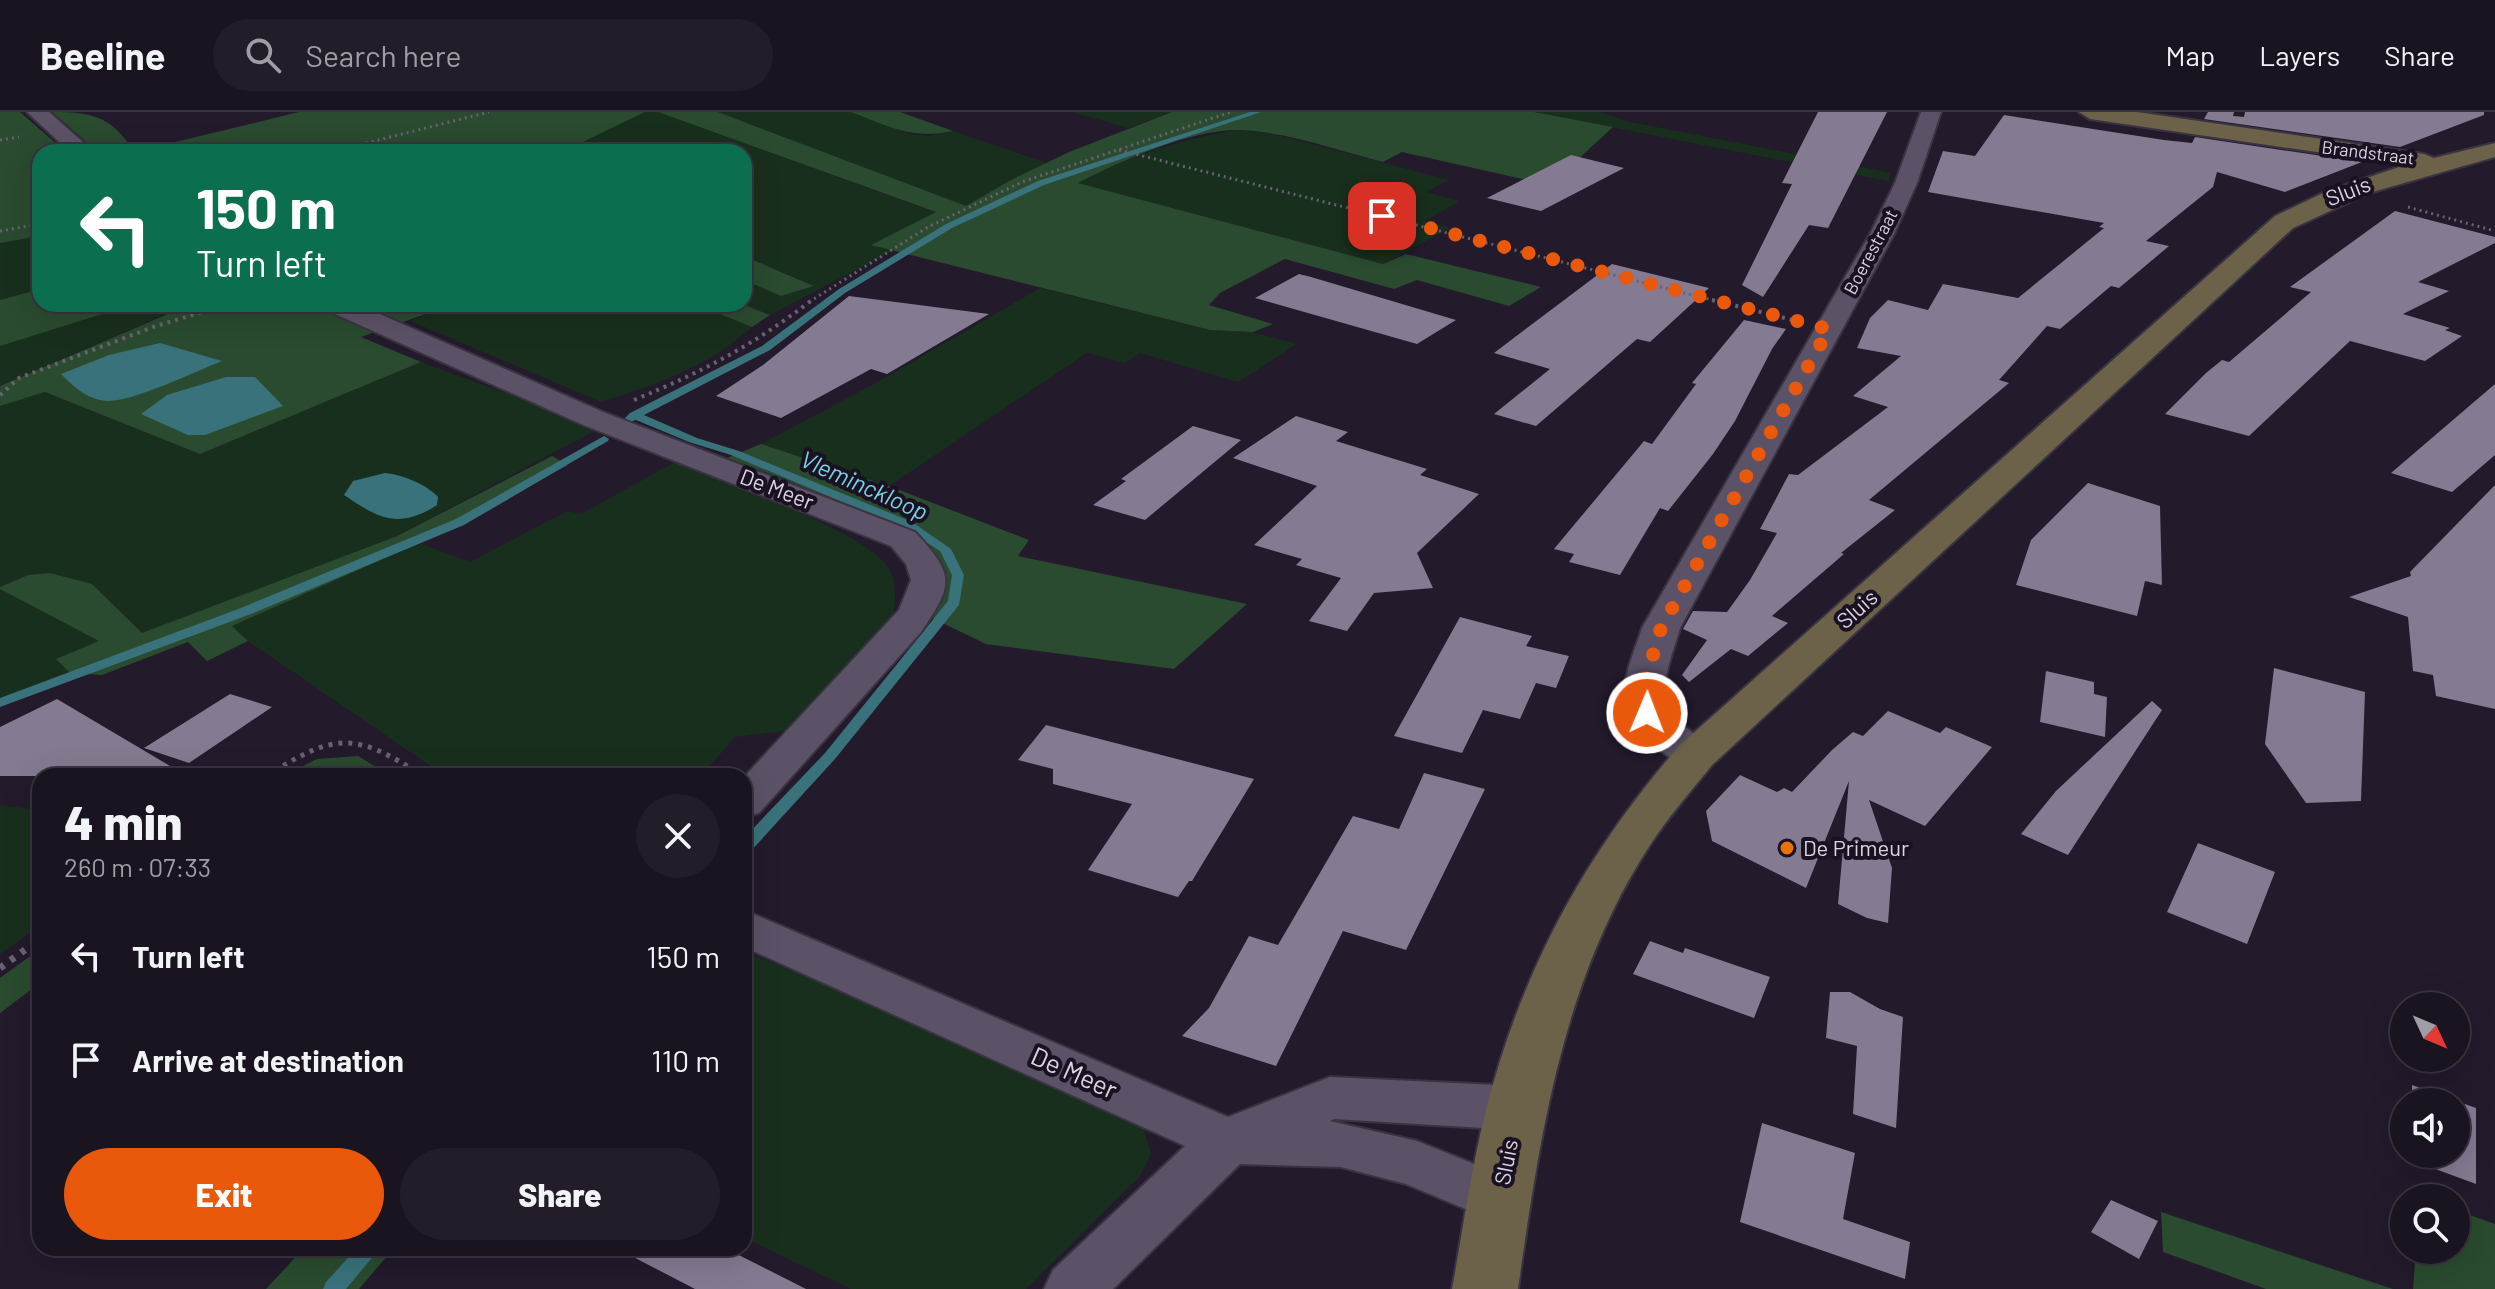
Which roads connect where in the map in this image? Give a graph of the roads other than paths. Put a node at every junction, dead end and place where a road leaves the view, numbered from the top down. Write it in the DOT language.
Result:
graph roads {
  1 [pos="37,112"];
  2 [pos="1931,112"];
  3 [pos="2090,112"];
  4 [pos="74,144"];
  5 [pos="2295,144"];
  6 [pos="2495,150"];
  7 [pos="2441,163"];
  8 [pos="2401,172"];
  9 [pos="353,312"];
  10 [pos="1696,755"];
  11 [pos="752,794"];
  12 [pos="752,931"];
  13 [pos="1517,1108"];
  14 [pos="1228,1141"];
  15 [pos="1499,1199"];
  16 [pos="1074,1289"];
  17 [pos="1485,1289"];
  1 -- 4 [label="street"];
  2 -- 10 [label="street, Boerestraat"];
  3 -- 5 [label="street, Brandstraat"];
  5 -- 7 [label="street, Brandstraat"];
  5 -- 8 [label="street, Brandstraat"];
  6 -- 7 [label="street, Sluis"];
  7 -- 8 [label="street, Sluis"];
  8 -- 10 [label="street, Sluis"];
  9 -- 11 [label="street, De Meer"];
  10 -- 13 [label="street, Sluis"];
  12 -- 14 [label="street, De Meer"];
  13 -- 14 [label="street"];
  13 -- 15 [label="street, Sluis"];
  14 -- 15 [label="street"];
  14 -- 16 [label="street"];
  15 -- 17 [label="street, Sluis"];
}
